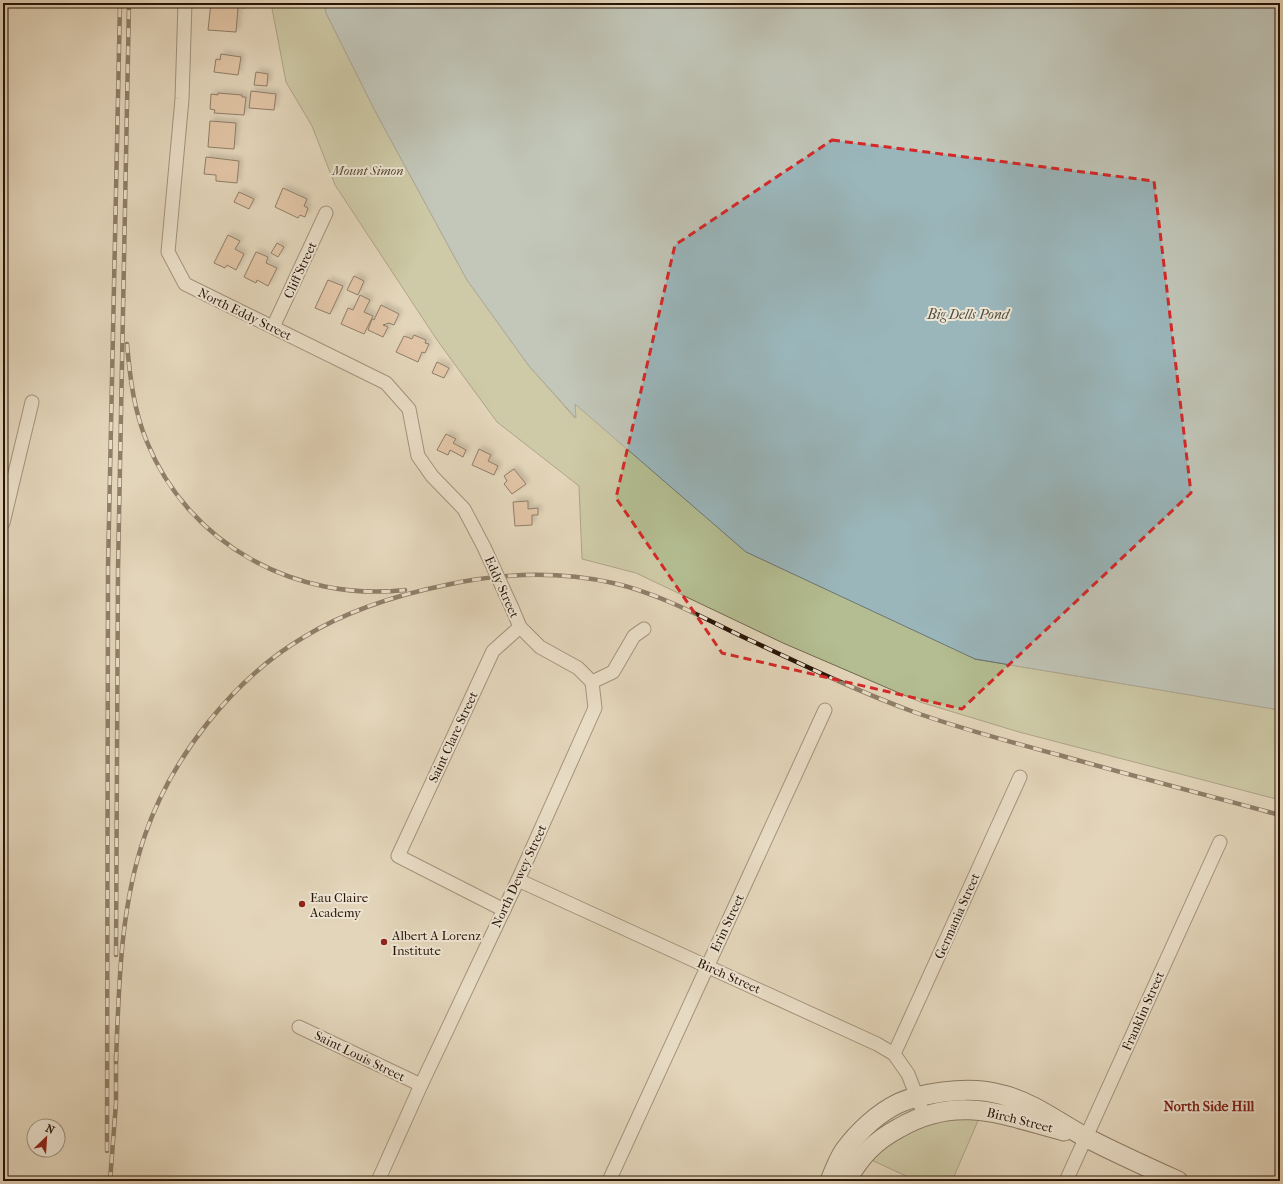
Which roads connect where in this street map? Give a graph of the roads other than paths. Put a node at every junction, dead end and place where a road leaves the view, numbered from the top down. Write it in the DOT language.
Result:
graph roads {
  1 [pos="185,3"];
  2 [pos="326,213"];
  3 [pos="273,327"];
  4 [pos="32,402"];
  5 [pos="3,523"];
  6 [pos="484,547"];
  7 [pos="520,627"];
  8 [pos="644,629"];
  9 [pos="592,682"];
  10 [pos="825,710"];
  11 [pos="1020,777"];
  12 [pos="1220,842"];
  13 [pos="518,880"];
  14 [pos="504,910"];
  15 [pos="707,966"];
  16 [pos="299,1027"];
  17 [pos="894,1054"];
  18 [pos="421,1085"];
  19 [pos="918,1097"];
  20 [pos="924,1115"];
  21 [pos="1086,1138"];
  22 [pos="378,1181"];
  23 [pos="609,1181"];
  24 [pos="830,1181"];
  25 [pos="846,1181"];
  26 [pos="1066,1181"];
  27 [pos="1178,1181"];
  1 -- 3 [label="street, North Eddy Street"];
  2 -- 3 [label="street, Cliff Street"];
  3 -- 6 [label="street, North Eddy Street"];
  4 -- 5 [label="street"];
  6 -- 7 [label="street, Eddy Street, bridge"];
  7 -- 9 [label="street"];
  7 -- 14 [label="street, Saint Clare Street"];
  8 -- 9 [label="street"];
  9 -- 13 [label="street, North Dewey Street"];
  10 -- 15 [label="street, Erin Street"];
  11 -- 17 [label="street, Germania Street"];
  12 -- 21 [label="street, Franklin Street"];
  13 -- 14 [label="street, North Dewey Street"];
  13 -- 15 [label="street, Birch Street"];
  14 -- 18 [label="street, North Dewey Street"];
  15 -- 17 [label="street, Birch Street"];
  15 -- 23 [label="street, Erin Street"];
  16 -- 18 [label="street, Saint Louis Street"];
  17 -- 19 [label="street, Birch Street"];
  18 -- 22 [label="street, North Dewey Street"];
  19 -- 20 [label="street, Birch Street"];
  19 -- 21 [label="main road, Birch Street"];
  19 -- 24 [label="main road"];
  20 -- 21 [label="main road, Birch Street"];
  20 -- 25 [label="main road"];
  21 -- 26 [label="street, Franklin Street"];
  21 -- 27 [label="main road, Birch Street"];
}
